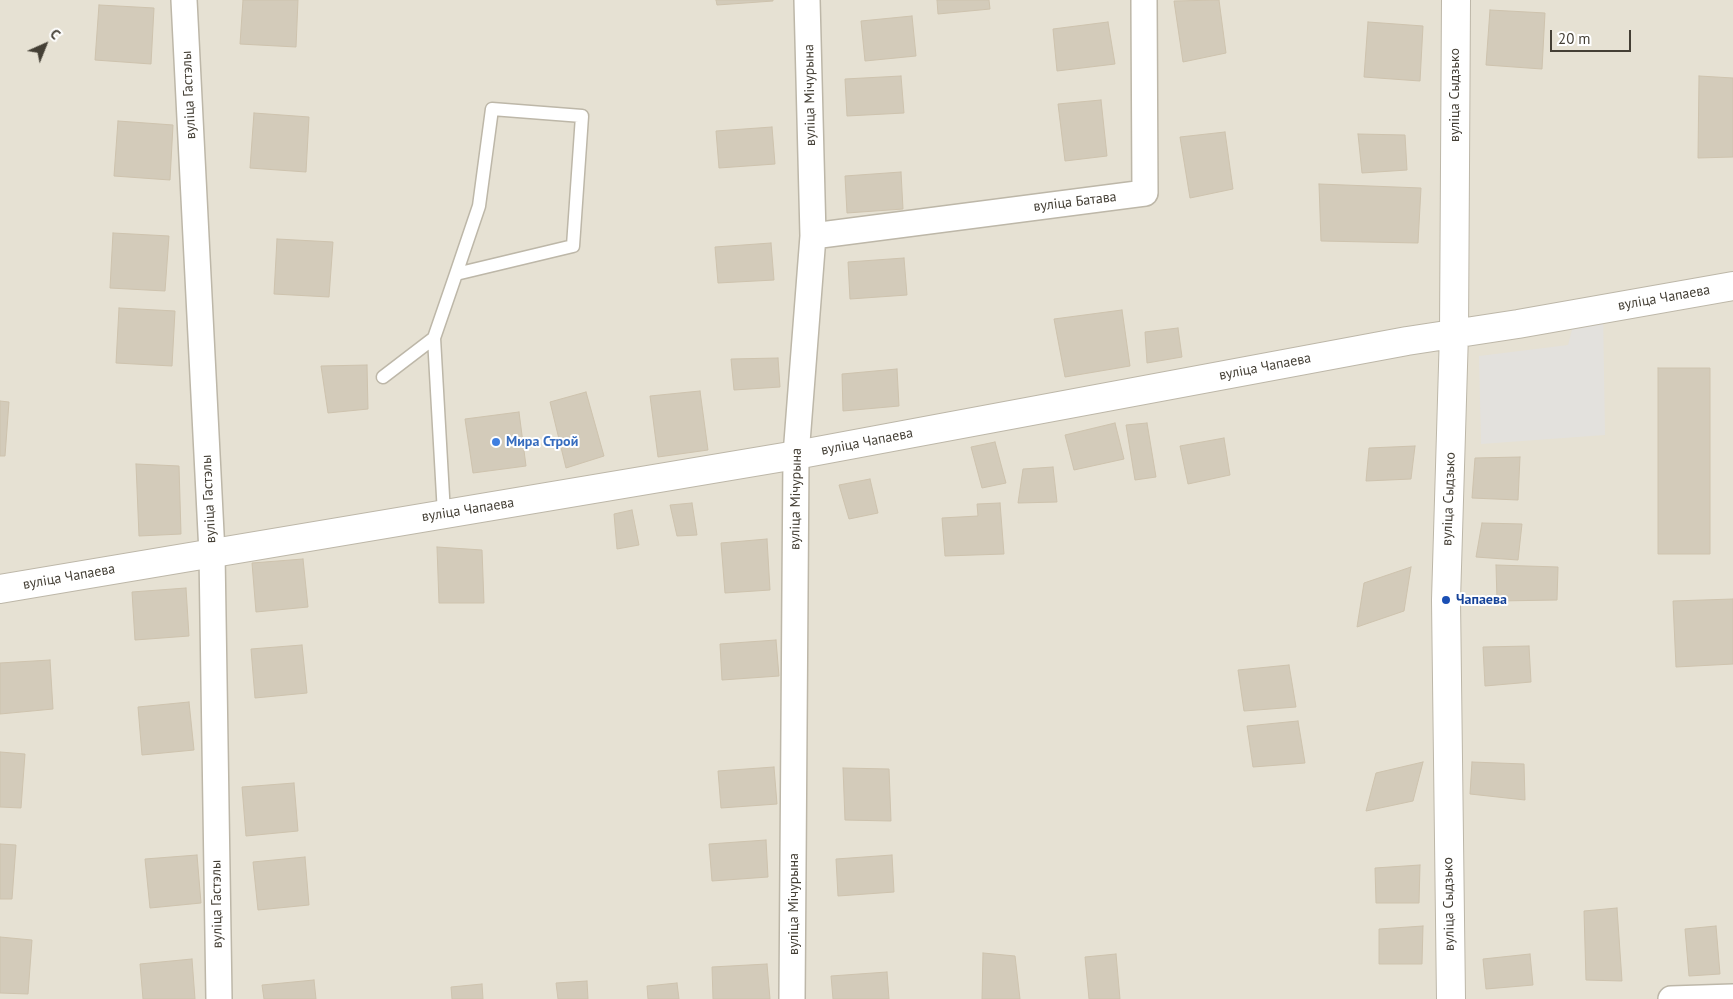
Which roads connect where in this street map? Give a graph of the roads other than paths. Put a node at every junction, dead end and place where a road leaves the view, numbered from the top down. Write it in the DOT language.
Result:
graph roads {
  1 [pos="184,0"];
  2 [pos="808,0"];
  3 [pos="1144,0"];
  4 [pos="1456,0"];
  5 [pos="814,236"];
  6 [pos="456,274"];
  7 [pos="1733,286"];
  8 [pos="1454,333"];
  9 [pos="434,338"];
  10 [pos="383,377"];
  11 [pos="796,455"];
  12 [pos="444,514"];
  13 [pos="212,553"];
  14 [pos="0,589"];
  15 [pos="1733,997"];
  16 [pos="219,999"];
  17 [pos="792,999"];
  18 [pos="1451,999"];
  19 [pos="1671,999"];
  1 -- 13 [label="street, вуліца Гастэлы"];
  2 -- 5 [label="street, вуліца Мічурына"];
  3 -- 5 [label="street, вуліца Батава"];
  4 -- 8 [label="street, вуліца Сыдзько"];
  5 -- 11 [label="street, вуліца Мічурына"];
  6 -- 6 [label="lane"];
  6 -- 9 [label="lane"];
  7 -- 8 [label="street, вуліца Чапаева"];
  8 -- 11 [label="street, вуліца Чапаева"];
  8 -- 18 [label="street, вуліца Сыдзько"];
  9 -- 10 [label="lane"];
  9 -- 12 [label="lane"];
  11 -- 12 [label="street, вуліца Чапаева"];
  11 -- 17 [label="street, вуліца Мічурына"];
  12 -- 13 [label="street, вуліца Чапаева"];
  13 -- 14 [label="street, вуліца Чапаева"];
  13 -- 16 [label="street, вуліца Гастэлы"];
  15 -- 19 [label="street"];
}
